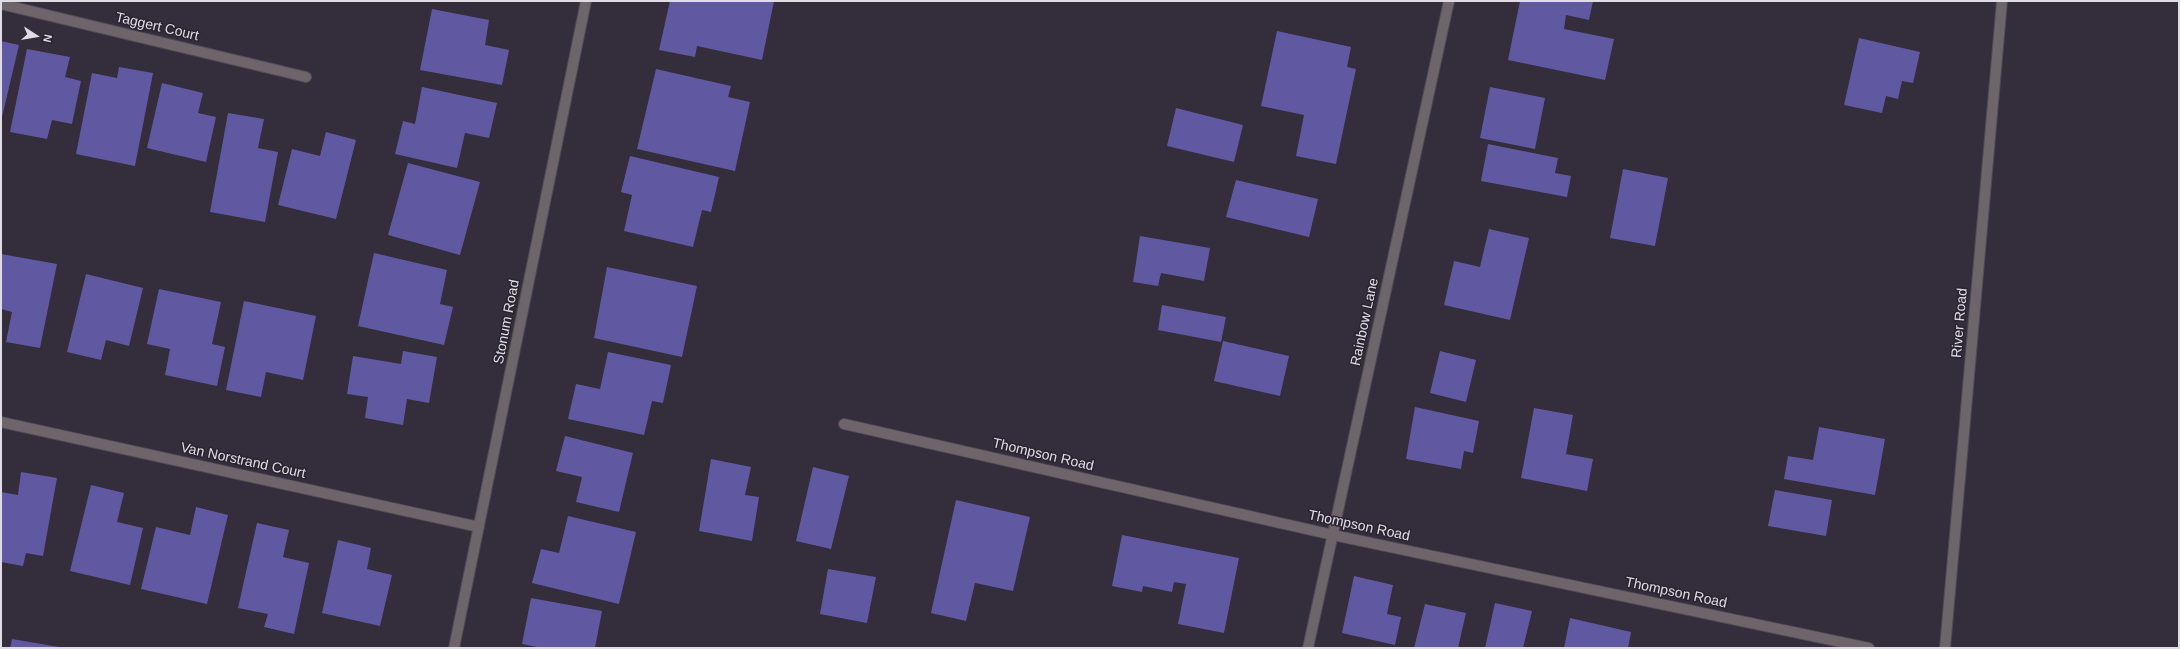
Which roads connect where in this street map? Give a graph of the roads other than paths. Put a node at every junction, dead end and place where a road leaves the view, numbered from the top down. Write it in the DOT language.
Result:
graph roads {
  1 [pos="586,1"];
  2 [pos="1449,1"];
  3 [pos="2002,1"];
  4 [pos="1,4"];
  5 [pos="306,77"];
  6 [pos="1,422"];
  7 [pos="844,424"];
  8 [pos="480,528"];
  9 [pos="1333,536"];
  10 [pos="454,648"];
  11 [pos="1308,648"];
  12 [pos="1869,648"];
  13 [pos="1945,648"];
  1 -- 8 [label="street, Stonum Road"];
  2 -- 9 [label="street, Rainbow Lane"];
  3 -- 13 [label="street, River Road"];
  4 -- 5 [label="street, Taggert Court"];
  6 -- 8 [label="street, Van Norstrand Court"];
  7 -- 9 [label="street, Thompson Road"];
  8 -- 10 [label="street, Stonum Road"];
  9 -- 11 [label="street, Rainbow Lane"];
  9 -- 12 [label="street, Thompson Road"];
}
